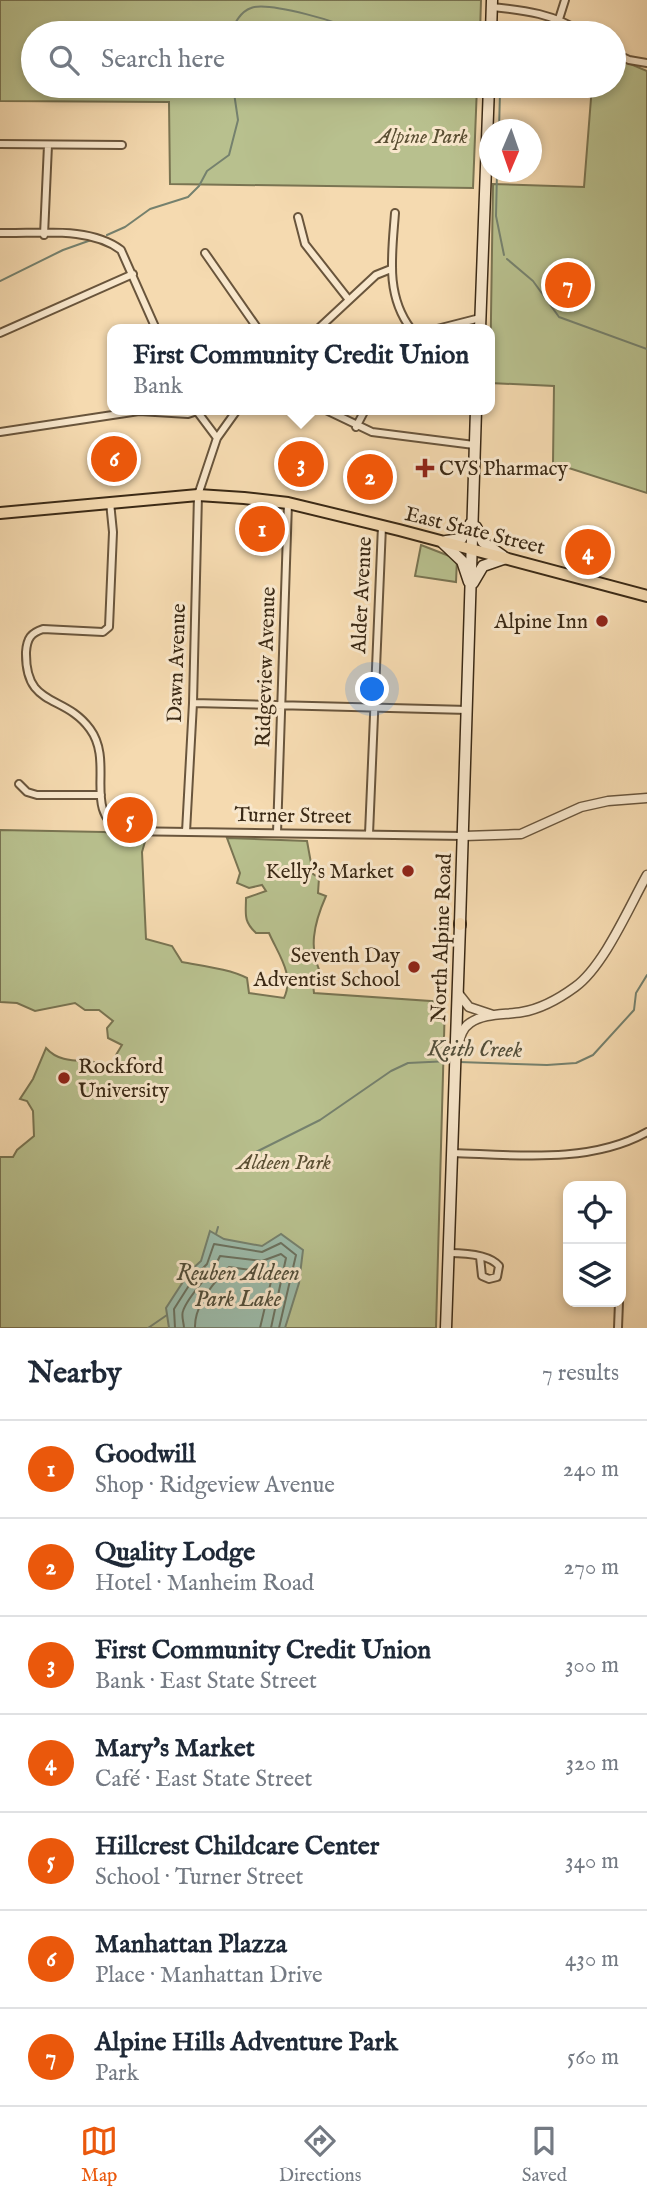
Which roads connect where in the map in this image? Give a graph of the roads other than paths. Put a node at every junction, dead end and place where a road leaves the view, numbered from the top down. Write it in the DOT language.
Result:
graph roads {
  1 [pos="565,0"];
  2 [pos="492,4"];
  3 [pos="559,19"];
  4 [pos="562,21"];
  5 [pos="626,58"];
  6 [pos="647,63"];
  7 [pos="489,98"];
  8 [pos="0,144"];
  9 [pos="48,145"];
  10 [pos="122,145"];
  11 [pos="395,213"];
  12 [pos="298,217"];
  13 [pos="0,233"];
  14 [pos="44,235"];
  15 [pos="205,253"];
  16 [pos="391,269"];
  17 [pos="133,274"];
  18 [pos="349,300"];
  19 [pos="154,324"];
  20 [pos="255,324"];
  21 [pos="323,324"];
  22 [pos="407,324"];
  23 [pos="480,324"];
  24 [pos="0,333"];
  25 [pos="113,415"];
  26 [pos="200,415"];
  27 [pos="233,415"];
  28 [pos="335,415"];
  29 [pos="362,415"];
  30 [pos="476,415"];
  31 [pos="356,427"];
  32 [pos="0,432"];
  33 [pos="217,438"];
  34 [pos="474,445"];
  35 [pos="198,495"];
  36 [pos="110,502"];
  37 [pos="289,503"];
  38 [pos="0,513"];
  39 [pos="473,516"];
  40 [pos="382,526"];
  41 [pos="440,541"];
  42 [pos="473,549"];
  43 [pos="506,558"];
  44 [pos="471,587"];
  45 [pos="647,596"];
  46 [pos="193,703"];
  47 [pos="282,706"];
  48 [pos="374,707"];
  49 [pos="468,710"];
  50 [pos="19,785"];
  51 [pos="101,795"];
  52 [pos="647,798"];
  53 [pos="186,832"];
  54 [pos="277,833"];
  55 [pos="369,834"];
  56 [pos="464,836"];
  57 [pos="647,875"];
  58 [pos="458,993"];
  59 [pos="493,1015"];
  60 [pos="455,1052"];
  61 [pos="647,1132"];
  62 [pos="453,1153"];
  63 [pos="449,1253"];
  64 [pos="480,1257"];
  65 [pos="619,1307"];
  66 [pos="446,1328"];
  67 [pos="618,1328"];
  1 -- 3 [label="street"];
  2 -- 3 [label="street"];
  3 -- 4 [label="street"];
  5 -- 6 [label="street"];
  7 -- 23 [label="main road"];
  8 -- 9 [label="street"];
  9 -- 10 [label="street"];
  9 -- 14 [label="street"];
  11 -- 16 [label="street"];
  12 -- 18 [label="street"];
  13 -- 14 [label="street"];
  14 -- 17 [label="street"];
  15 -- 20 [label="street"];
  16 -- 18 [label="street"];
  16 -- 22 [label="street"];
  17 -- 19 [label="street"];
  17 -- 24 [label="street"];
  18 -- 21 [label="street"];
  25 -- 32 [label="street"];
  26 -- 33 [label="street"];
  27 -- 33 [label="street, Dawn Avenue"];
  28 -- 31 [label="street"];
  29 -- 31 [label="street"];
  30 -- 34 [label="main road, North Alpine Road"];
  31 -- 34 [label="street"];
  33 -- 35 [label="street, Dawn Avenue"];
  34 -- 39 [label="main road, North Alpine Road"];
  35 -- 36 [label="main road, East State Street"];
  35 -- 37 [label="main road, East State Street"];
  35 -- 46 [label="street, Dawn Avenue"];
  36 -- 38 [label="main road, East State Street"];
  36 -- 51 [label="street"];
  37 -- 40 [label="main road, East State Street"];
  37 -- 47 [label="street, Ridgeview Avenue"];
  39 -- 41 [label="main road"];
  39 -- 42 [label="main road, North Alpine Road"];
  39 -- 43 [label="main road"];
  40 -- 41 [label="main road, East State Street"];
  40 -- 48 [label="street, Alder Avenue"];
  41 -- 42 [label="main road, East State Street"];
  41 -- 44 [label="main road"];
  42 -- 43 [label="main road, East State Street"];
  42 -- 44 [label="main road, North Alpine Road"];
  43 -- 44 [label="main road"];
  43 -- 45 [label="main road, East State Street"];
  44 -- 49 [label="main road, North Alpine Road"];
  46 -- 47 [label="street"];
  46 -- 53 [label="street, Dawn Avenue"];
  47 -- 48 [label="street"];
  47 -- 54 [label="street, Ridgeview Avenue"];
  48 -- 49 [label="street"];
  48 -- 55 [label="street, Alder Avenue"];
  49 -- 56 [label="main road, North Alpine Road"];
  50 -- 51 [label="street"];
  51 -- 53 [label="street, Turner Street"];
  52 -- 56 [label="street"];
  53 -- 54 [label="street, Turner Street"];
  54 -- 55 [label="street, Turner Street"];
  55 -- 56 [label="street, Turner Street"];
  56 -- 58 [label="main road, North Alpine Road"];
  57 -- 59 [label="street"];
  58 -- 59 [label="street"];
  58 -- 60 [label="main road, North Alpine Road"];
  59 -- 60 [label="street"];
  60 -- 62 [label="main road, North Alpine Road"];
  61 -- 62 [label="street"];
  62 -- 63 [label="main road, North Alpine Road"];
  63 -- 64 [label="street"];
  63 -- 66 [label="main road, North Alpine Road"];
  65 -- 67 [label="street"];
}
